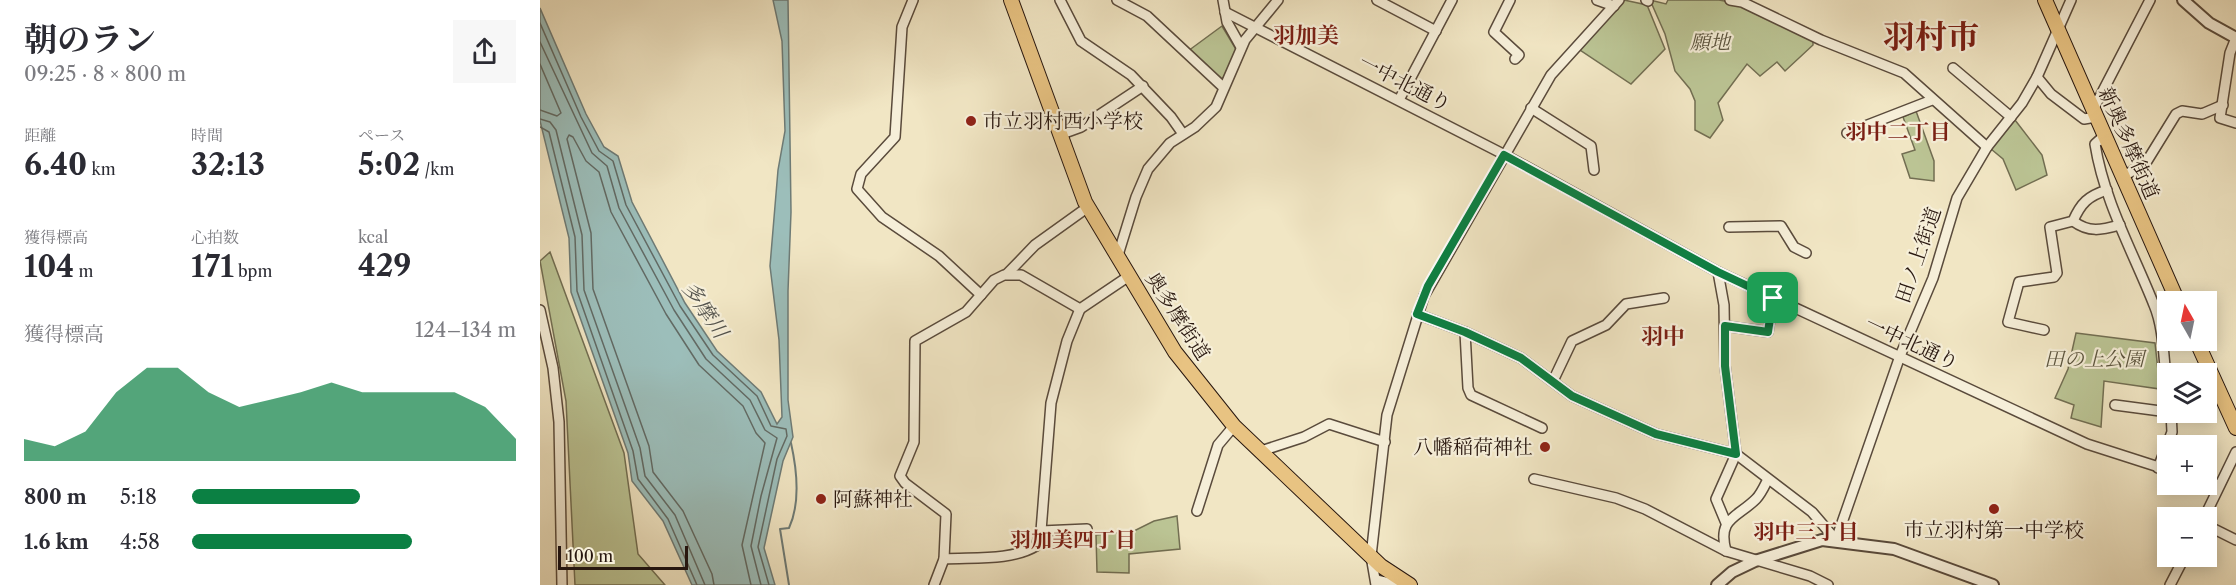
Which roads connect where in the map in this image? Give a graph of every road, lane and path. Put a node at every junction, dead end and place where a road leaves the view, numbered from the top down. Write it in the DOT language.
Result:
graph roads {
  1 [pos="913,0"];
  2 [pos="1011,0"];
  3 [pos="1060,0"];
  4 [pos="1117,0"];
  5 [pos="1223,0"];
  6 [pos="1278,0"];
  7 [pos="1377,0"];
  8 [pos="1452,0"];
  9 [pos="1510,0"];
  10 [pos="1597,0"];
  11 [pos="1730,0"];
  12 [pos="2045,0"];
  13 [pos="2071,0"];
  14 [pos="2150,0"];
  15 [pos="2183,0"];
  16 [pos="1617,3"];
  17 [pos="1225,12"];
  18 [pos="1256,28"];
  19 [pos="2058,29"];
  20 [pos="1436,31"];
  21 [pos="2236,38"];
  22 [pos="1241,47"];
  23 [pos="1515,60"];
  24 [pos="1953,68"];
  25 [pos="2037,77"];
  26 [pos="1143,86"];
  27 [pos="1223,87"];
  28 [pos="1399,100"];
  29 [pos="1932,100"];
  30 [pos="2223,105"];
  31 [pos="1531,108"];
  32 [pos="2095,114"];
  33 [pos="2011,117"];
  34 [pos="2236,123"];
  35 [pos="1847,133"];
  36 [pos="1183,134"];
  37 [pos="1059,135"];
  38 [pos="2104,135"];
  39 [pos="1987,147"];
  40 [pos="1504,155"];
  41 [pos="1594,170"];
  42 [pos="2123,177"];
  43 [pos="2107,190"];
  44 [pos="1088,207"];
  45 [pos="2073,221"];
  46 [pos="2120,225"];
  47 [pos="1729,227"];
  48 [pos="1806,253"];
  49 [pos="1118,255"];
  50 [pos="1718,272"];
  51 [pos="1007,274"];
  52 [pos="1129,276"];
  53 [pos="2173,291"];
  54 [pos="981,295"];
  55 [pos="1664,298"];
  56 [pos="1773,298"];
  57 [pos="2157,306"];
  58 [pos="1080,309"];
  59 [pos="540,310"];
  60 [pos="1417,314"];
  61 [pos="1725,326"];
  62 [pos="2044,330"];
  63 [pos="1465,332"];
  64 [pos="2201,351"];
  65 [pos="1900,356"];
  66 [pos="1553,381"];
  67 [pos="2115,405"];
  68 [pos="2157,410"];
  69 [pos="1234,426"];
  70 [pos="1542,428"];
  71 [pos="2236,428"];
  72 [pos="1385,442"];
  73 [pos="1261,451"];
  74 [pos="2236,452"];
  75 [pos="1736,454"];
  76 [pos="2157,467"];
  77 [pos="1534,479"];
  78 [pos="1768,479"];
  79 [pos="2219,485"];
  80 [pos="2209,507"];
  81 [pos="1197,511"];
  82 [pos="1726,523"];
  83 [pos="1087,529"];
  84 [pos="2217,530"];
  85 [pos="1041,531"];
  86 [pos="1836,540"];
  87 [pos="2236,540"];
  88 [pos="1726,551"];
  89 [pos="1371,556"];
  90 [pos="944,559"];
  91 [pos="1755,561"];
  92 [pos="2179,567"];
  93 [pos="1376,582"];
  94 [pos="562,585"];
  95 [pos="934,585"];
  96 [pos="1399,585"];
  97 [pos="1409,585"];
  98 [pos="1717,585"];
  99 [pos="1828,585"];
  100 [pos="1993,585"];
  101 [pos="2170,585"];
  1 -- 54 [label="street"];
  2 -- 37 [label="main road, 奥多摩街道"];
  3 -- 26 [label="street"];
  4 -- 27 [label="street"];
  5 -- 17 [label="street"];
  6 -- 18 [label="street"];
  7 -- 20 [label="street"];
  8 -- 20 [label="street"];
  9 -- 23 [label="street"];
  10 -- 16 [label="street"];
  11 -- 29 [label="street"];
  12 -- 19 [label="main road, 新奥多摩街道"];
  13 -- 19 [label="street, 田ノ上街道"];
  14 -- 32 [label="street"];
  15 -- 21 [label="street"];
  16 -- 31 [label="street"];
  17 -- 18 [label="street, 一中北通り"];
  17 -- 22 [label="street"];
  18 -- 22 [label="street"];
  18 -- 28 [label="street, 一中北通り"];
  19 -- 25 [label="street, 田ノ上街道"];
  19 -- 32 [label="main road, 新奥多摩街道"];
  20 -- 28 [label="street"];
  21 -- 30 [label="street"];
  22 -- 27 [label="street"];
  24 -- 33 [label="street"];
  25 -- 32 [label="street"];
  25 -- 33 [label="street, 田ノ上街道"];
  26 -- 36 [label="street"];
  26 -- 37 [label="street"];
  27 -- 36 [label="street"];
  28 -- 40 [label="street, 一中北通り"];
  29 -- 35 [label="street"];
  29 -- 39 [label="street"];
  30 -- 34 [label="street"];
  30 -- 42 [label="street"];
  31 -- 40 [label="street"];
  31 -- 41 [label="street"];
  32 -- 38 [label="main road, 新奥多摩街道"];
  33 -- 39 [label="street, 田ノ上街道"];
  36 -- 49 [label="street"];
  37 -- 44 [label="main road, 奥多摩街道"];
  38 -- 42 [label="main road, 新奥多摩街道"];
  38 -- 43 [label="street"];
  39 -- 65 [label="street, 田ノ上街道"];
  40 -- 50 [label="street, 一中北通り"];
  40 -- 60 [label="street"];
  42 -- 53 [label="main road, 新奥多摩街道"];
  43 -- 45 [label="street"];
  43 -- 46 [label="street"];
  44 -- 49 [label="main road, 奥多摩街道"];
  44 -- 51 [label="street"];
  45 -- 46 [label="street"];
  45 -- 62 [label="street"];
  46 -- 57 [label="street"];
  47 -- 48 [label="street"];
  49 -- 52 [label="main road, 奥多摩街道"];
  50 -- 56 [label="street, 一中北通り"];
  50 -- 61 [label="street"];
  51 -- 54 [label="street"];
  51 -- 58 [label="street"];
  52 -- 58 [label="street"];
  52 -- 69 [label="main road, 奥多摩街道"];
  54 -- 90 [label="street"];
  55 -- 66 [label="street"];
  56 -- 61 [label="street"];
  56 -- 65 [label="street, 一中北通り"];
  58 -- 85 [label="street"];
  59 -- 94 [label="street"];
  60 -- 63 [label="street"];
  60 -- 72 [label="street"];
  61 -- 75 [label="street"];
  63 -- 66 [label="street"];
  63 -- 70 [label="street"];
  64 -- 71 [label="main road"];
  65 -- 76 [label="street, 一中北通り"];
  65 -- 86 [label="street, 田ノ上街道"];
  66 -- 75 [label="street"];
  67 -- 68 [label="street"];
  69 -- 73 [label="main road, 奥多摩街道"];
  69 -- 81 [label="street"];
  72 -- 73 [label="street"];
  72 -- 89 [label="street"];
  73 -- 89 [label="main road, 奥多摩街道"];
  74 -- 79 [label="street"];
  75 -- 78 [label="street"];
  75 -- 82 [label="street"];
  77 -- 88 [label="street"];
  78 -- 82 [label="street"];
  78 -- 86 [label="street"];
  79 -- 80 [label="street"];
  82 -- 88 [label="street"];
  83 -- 85 [label="street"];
  84 -- 87 [label="street"];
  85 -- 90 [label="street"];
  86 -- 91 [label="street"];
  86 -- 100 [label="street"];
  88 -- 91 [label="street"];
  89 -- 93 [label="street"];
  89 -- 97 [label="main road, 奥多摩街道"];
  90 -- 95 [label="street"];
  91 -- 98 [label="street"];
  91 -- 99 [label="street"];
  92 -- 101 [label="street"];
  93 -- 96 [label="street"];
}
